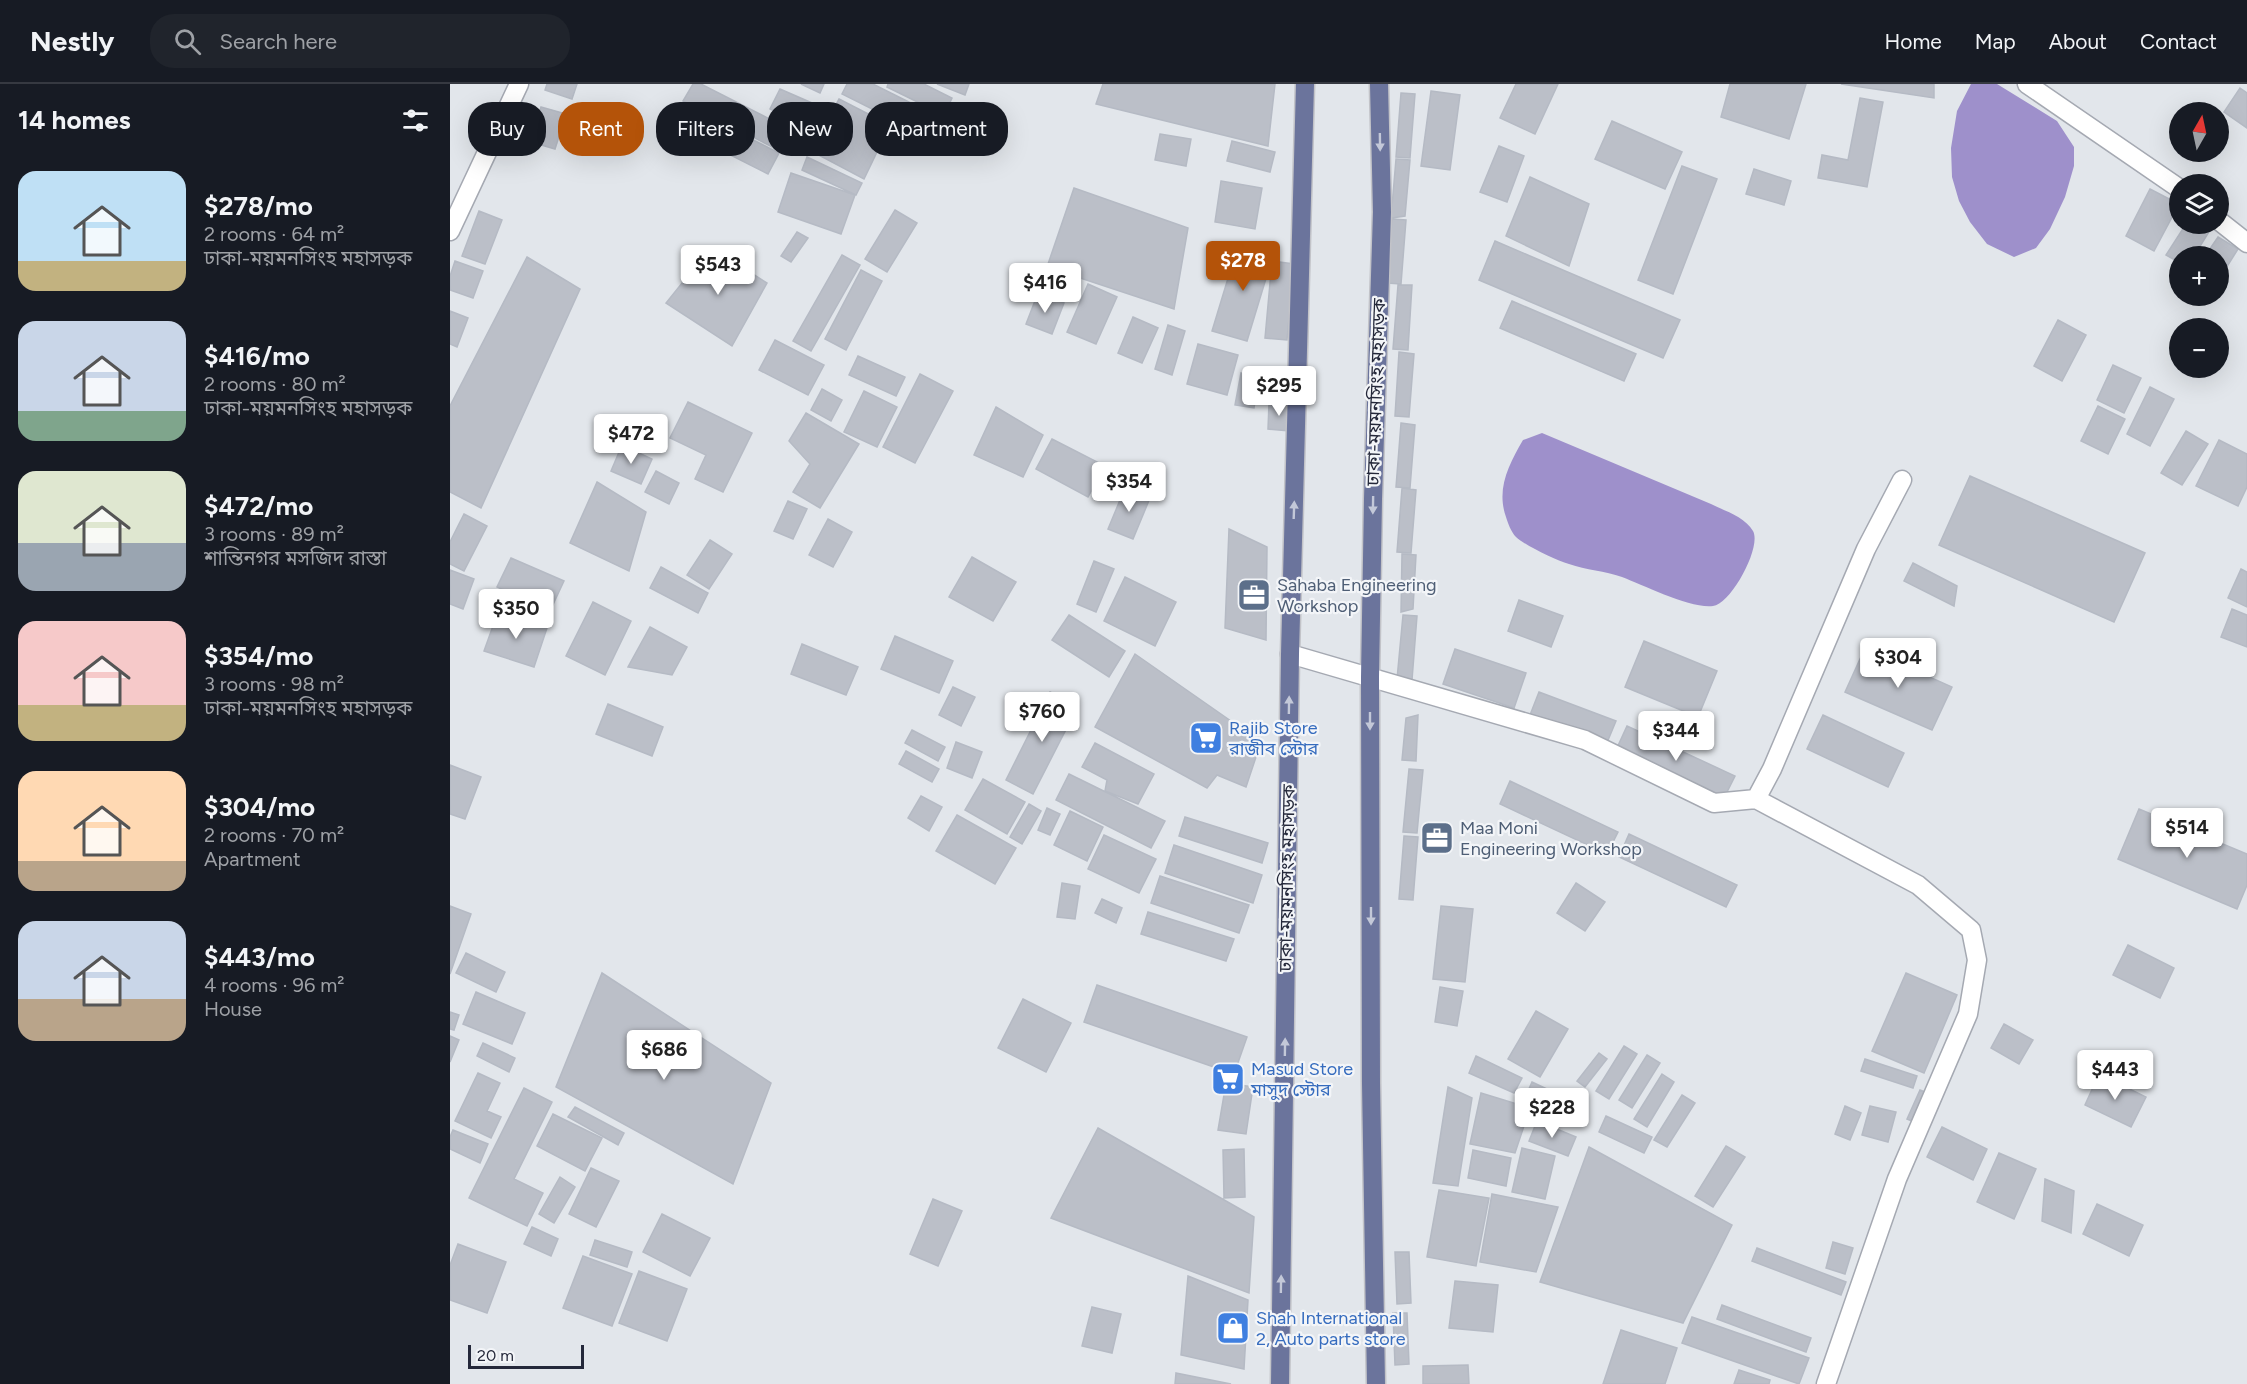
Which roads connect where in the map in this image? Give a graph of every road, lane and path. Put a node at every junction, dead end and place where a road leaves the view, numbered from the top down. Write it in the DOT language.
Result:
graph roads {
  1 [pos="519,84"];
  2 [pos="1305,84"];
  3 [pos="1379,84"];
  4 [pos="2027,84"];
  5 [pos="2169,181"];
  6 [pos="2229,229"];
  7 [pos="450,231"];
  8 [pos="2247,243"];
  9 [pos="1902,480"];
  10 [pos="1290,654"];
  11 [pos="1370,677"];
  12 [pos="1756,799"];
  13 [pos="1280,1384"];
  14 [pos="1376,1384"];
  15 [pos="1826,1384"];
  1 -- 7 [label="street"];
  10 -- 2 [label="main road, ঢাকা-ময়মনসিংহ মহাসড়ক, one-way"];
  3 -- 11 [label="main road, ঢাকা-ময়মনসিংহ মহাসড়ক, one-way"];
  4 -- 5 [label="street"];
  6 -- 8 [label="street"];
  9 -- 12 [label="street"];
  10 -- 11 [label="street"];
  13 -- 10 [label="main road, ঢাকা-ময়মনসিংহ মহাসড়ক, one-way"];
  11 -- 12 [label="street"];
  11 -- 14 [label="main road, ঢাকা-ময়মনসিংহ মহাসড়ক, one-way"];
  12 -- 15 [label="street"];
}
